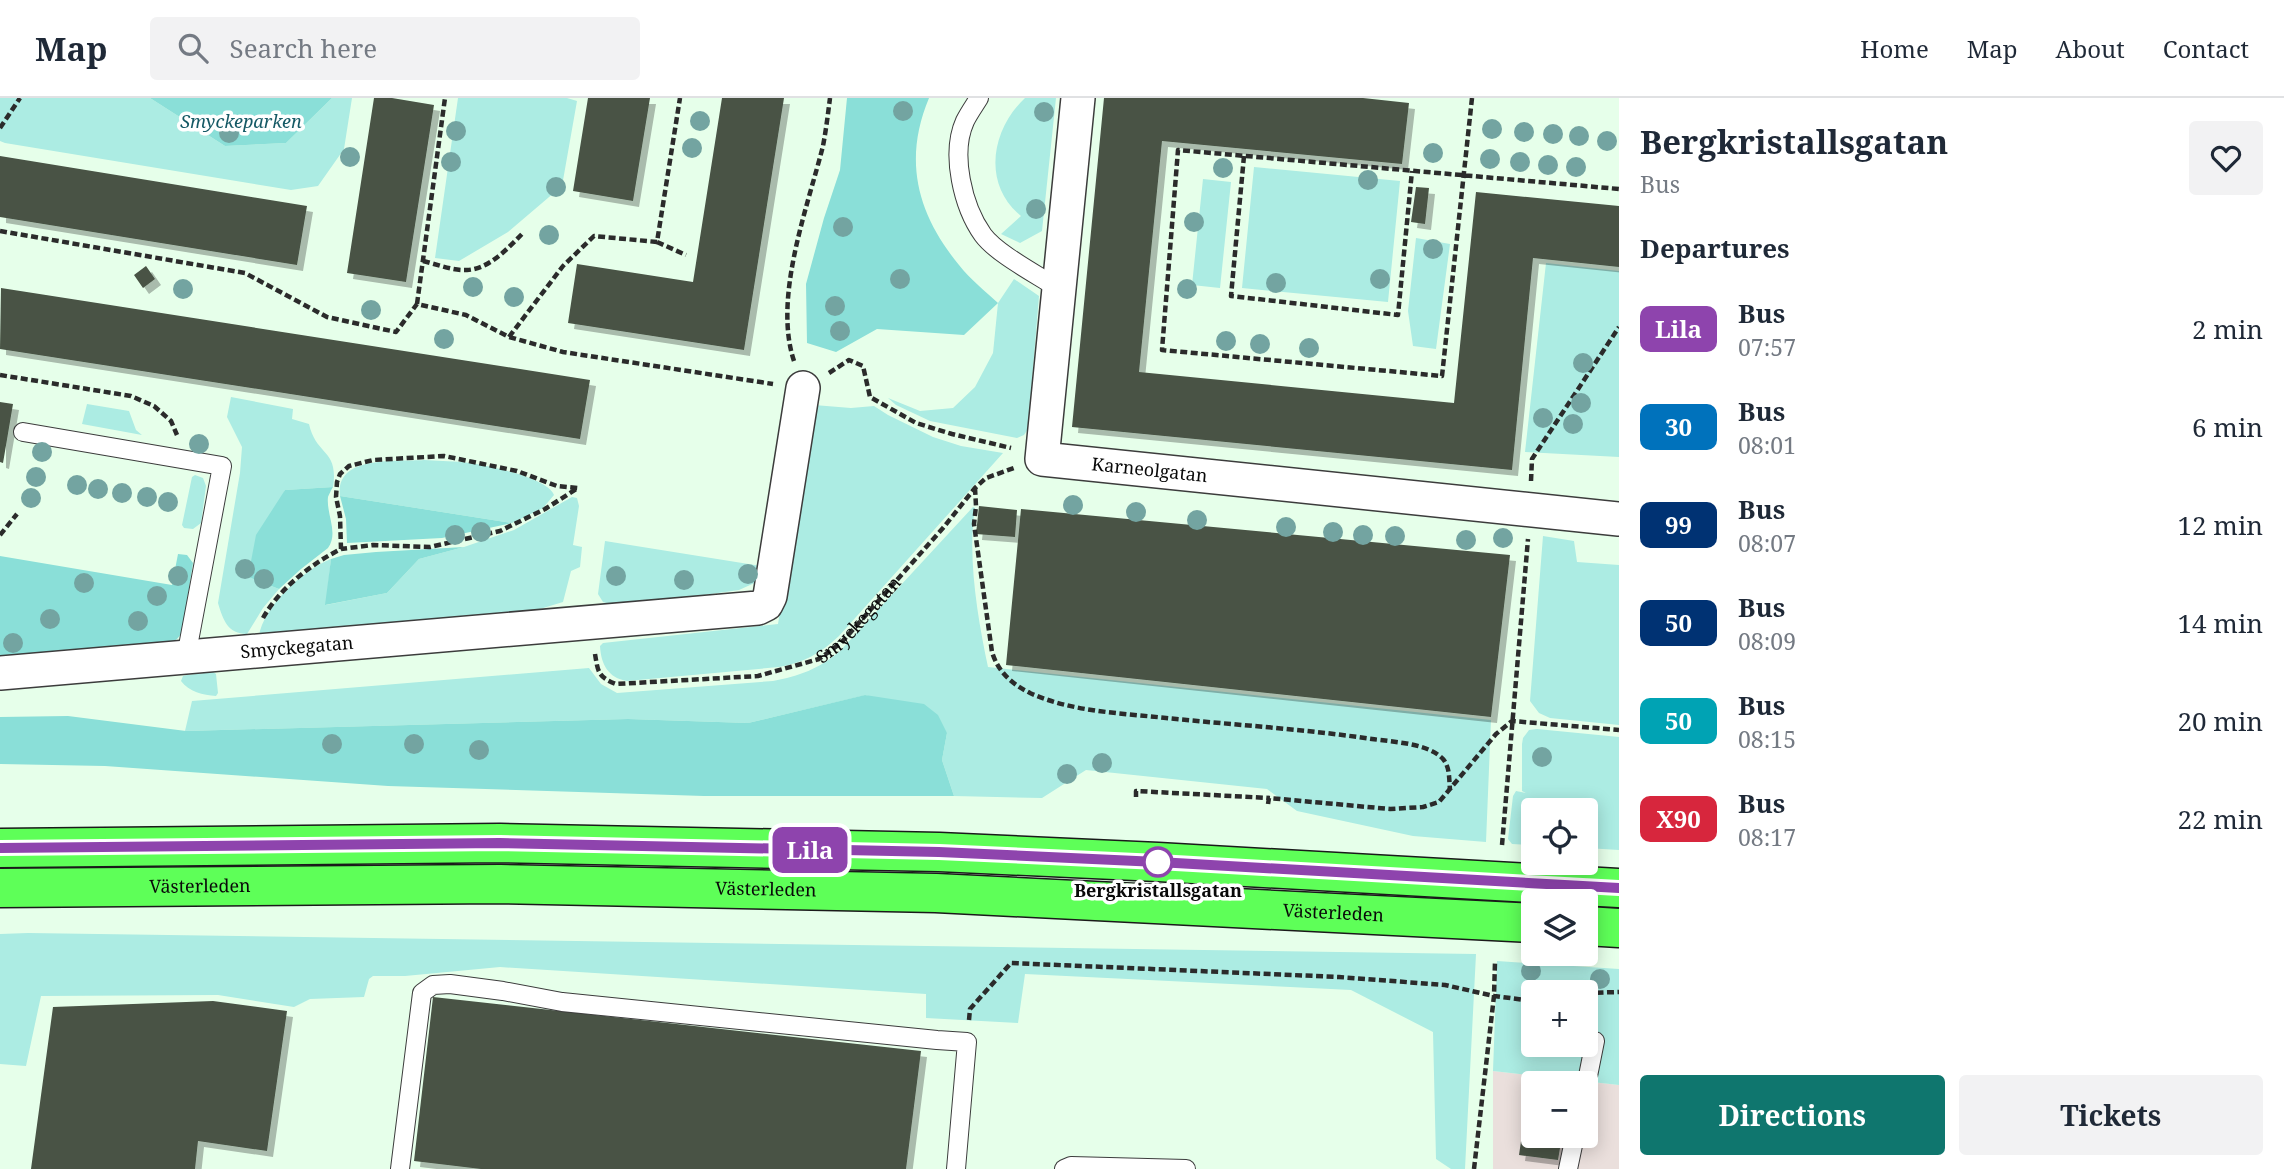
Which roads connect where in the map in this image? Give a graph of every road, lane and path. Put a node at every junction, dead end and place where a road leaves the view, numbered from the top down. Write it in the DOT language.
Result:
graph roads {
  1 [pos="20,98"];
  2 [pos="445,98"];
  3 [pos="680,98"];
  4 [pos="830,98"];
  5 [pos="979,98"];
  6 [pos="1078,98"];
  7 [pos="1472,98"];
  8 [pos="0,128"];
  9 [pos="1244,156"];
  10 [pos="1412,171"];
  11 [pos="1464,175"];
  12 [pos="1619,189"];
  13 [pos="0,231"];
  14 [pos="522,234"];
  15 [pos="657,242"];
  16 [pos="686,255"];
  17 [pos="423,261"];
  18 [pos="1059,289"];
  19 [pos="417,304"];
  20 [pos="1619,327"];
  21 [pos="509,337"];
  22 [pos="0,375"];
  23 [pos="803,388"];
  24 [pos="23,432"];
  25 [pos="1041,459"];
  26 [pos="188,460"];
  27 [pos="975,488"];
  28 [pos="1530,512"];
  29 [pos="17,514"];
  30 [pos="1619,519"];
  31 [pos="0,535"];
  32 [pos="341,549"];
  33 [pos="592,623"];
  34 [pos="243,653"];
  35 [pos="186,657"];
  36 [pos="0,673"];
  37 [pos="1512,721"];
  38 [pos="1619,730"];
  39 [pos="1450,790"];
  40 [pos="1136,797"];
  41 [pos="1502,845"];
  42 [pos="0,848"];
  43 [pos="0,888"];
  44 [pos="1619,888"];
  45 [pos="1521,922"];
  46 [pos="1598,927"];
  47 [pos="1619,928"];
  48 [pos="1496,962"];
  49 [pos="1619,992"];
  50 [pos="1598,993"];
  51 [pos="1494,996"];
  52 [pos="1521,999"];
  53 [pos="967,1042"];
  54 [pos="1572,1148"];
  55 [pos="400,1169"];
  56 [pos="956,1169"];
  57 [pos="1065,1169"];
  58 [pos="1186,1169"];
  59 [pos="1474,1169"];
  60 [pos="1568,1169"];
  1 -- 8 [label="path"];
  2 -- 17 [label="path"];
  3 -- 15 [label="path"];
  4 -- 23 [label="path"];
  5 -- 18 [label="lane"];
  6 -- 18 [label="street"];
  7 -- 11 [label="path"];
  9 -- 10 [label="path"];
  9 -- 10 [label="path"];
  9 -- 11 [label="path"];
  10 -- 11 [label="path"];
  11 -- 12 [label="path"];
  13 -- 19 [label="path"];
  14 -- 17 [label="path"];
  15 -- 16 [label="path"];
  15 -- 21 [label="path"];
  17 -- 19 [label="path"];
  18 -- 25 [label="street"];
  19 -- 21 [label="path"];
  20 -- 28 [label="path"];
  21 -- 23 [label="path"];
  22 -- 26 [label="path"];
  23 -- 25 [label="path"];
  23 -- 33 [label="street, Smyckegatan"];
  24 -- 26 [label="lane"];
  25 -- 27 [label="path, Smyckegatan"];
  25 -- 28 [label="street, Karneolgatan"];
  26 -- 35 [label="lane"];
  27 -- 33 [label="path, Smyckegatan"];
  27 -- 39 [label="path"];
  28 -- 30 [label="street, Karneolgatan"];
  28 -- 37 [label="path"];
  29 -- 31 [label="path"];
  32 -- 32 [label="path"];
  32 -- 34 [label="path"];
  33 -- 34 [label="street, Smyckegatan"];
  34 -- 35 [label="street, Smyckegatan"];
  35 -- 36 [label="street, Smyckegatan"];
  37 -- 38 [label="path"];
  37 -- 39 [label="path"];
  37 -- 41 [label="path"];
  39 -- 40 [label="path"];
  42 -- 44 [label="highway"];
  43 -- 45 [label="highway, Västerleden"];
  46 -- 47 [label="highway"];
  48 -- 51 [label="path"];
  49 -- 50 [label="path"];
  51 -- 52 [label="path"];
  51 -- 53 [label="path"];
  51 -- 59 [label="path"];
  53 -- 55 [label="lane"];
  53 -- 56 [label="lane"];
  54 -- 60 [label="lane"];
  57 -- 58 [label="lane"];
}
